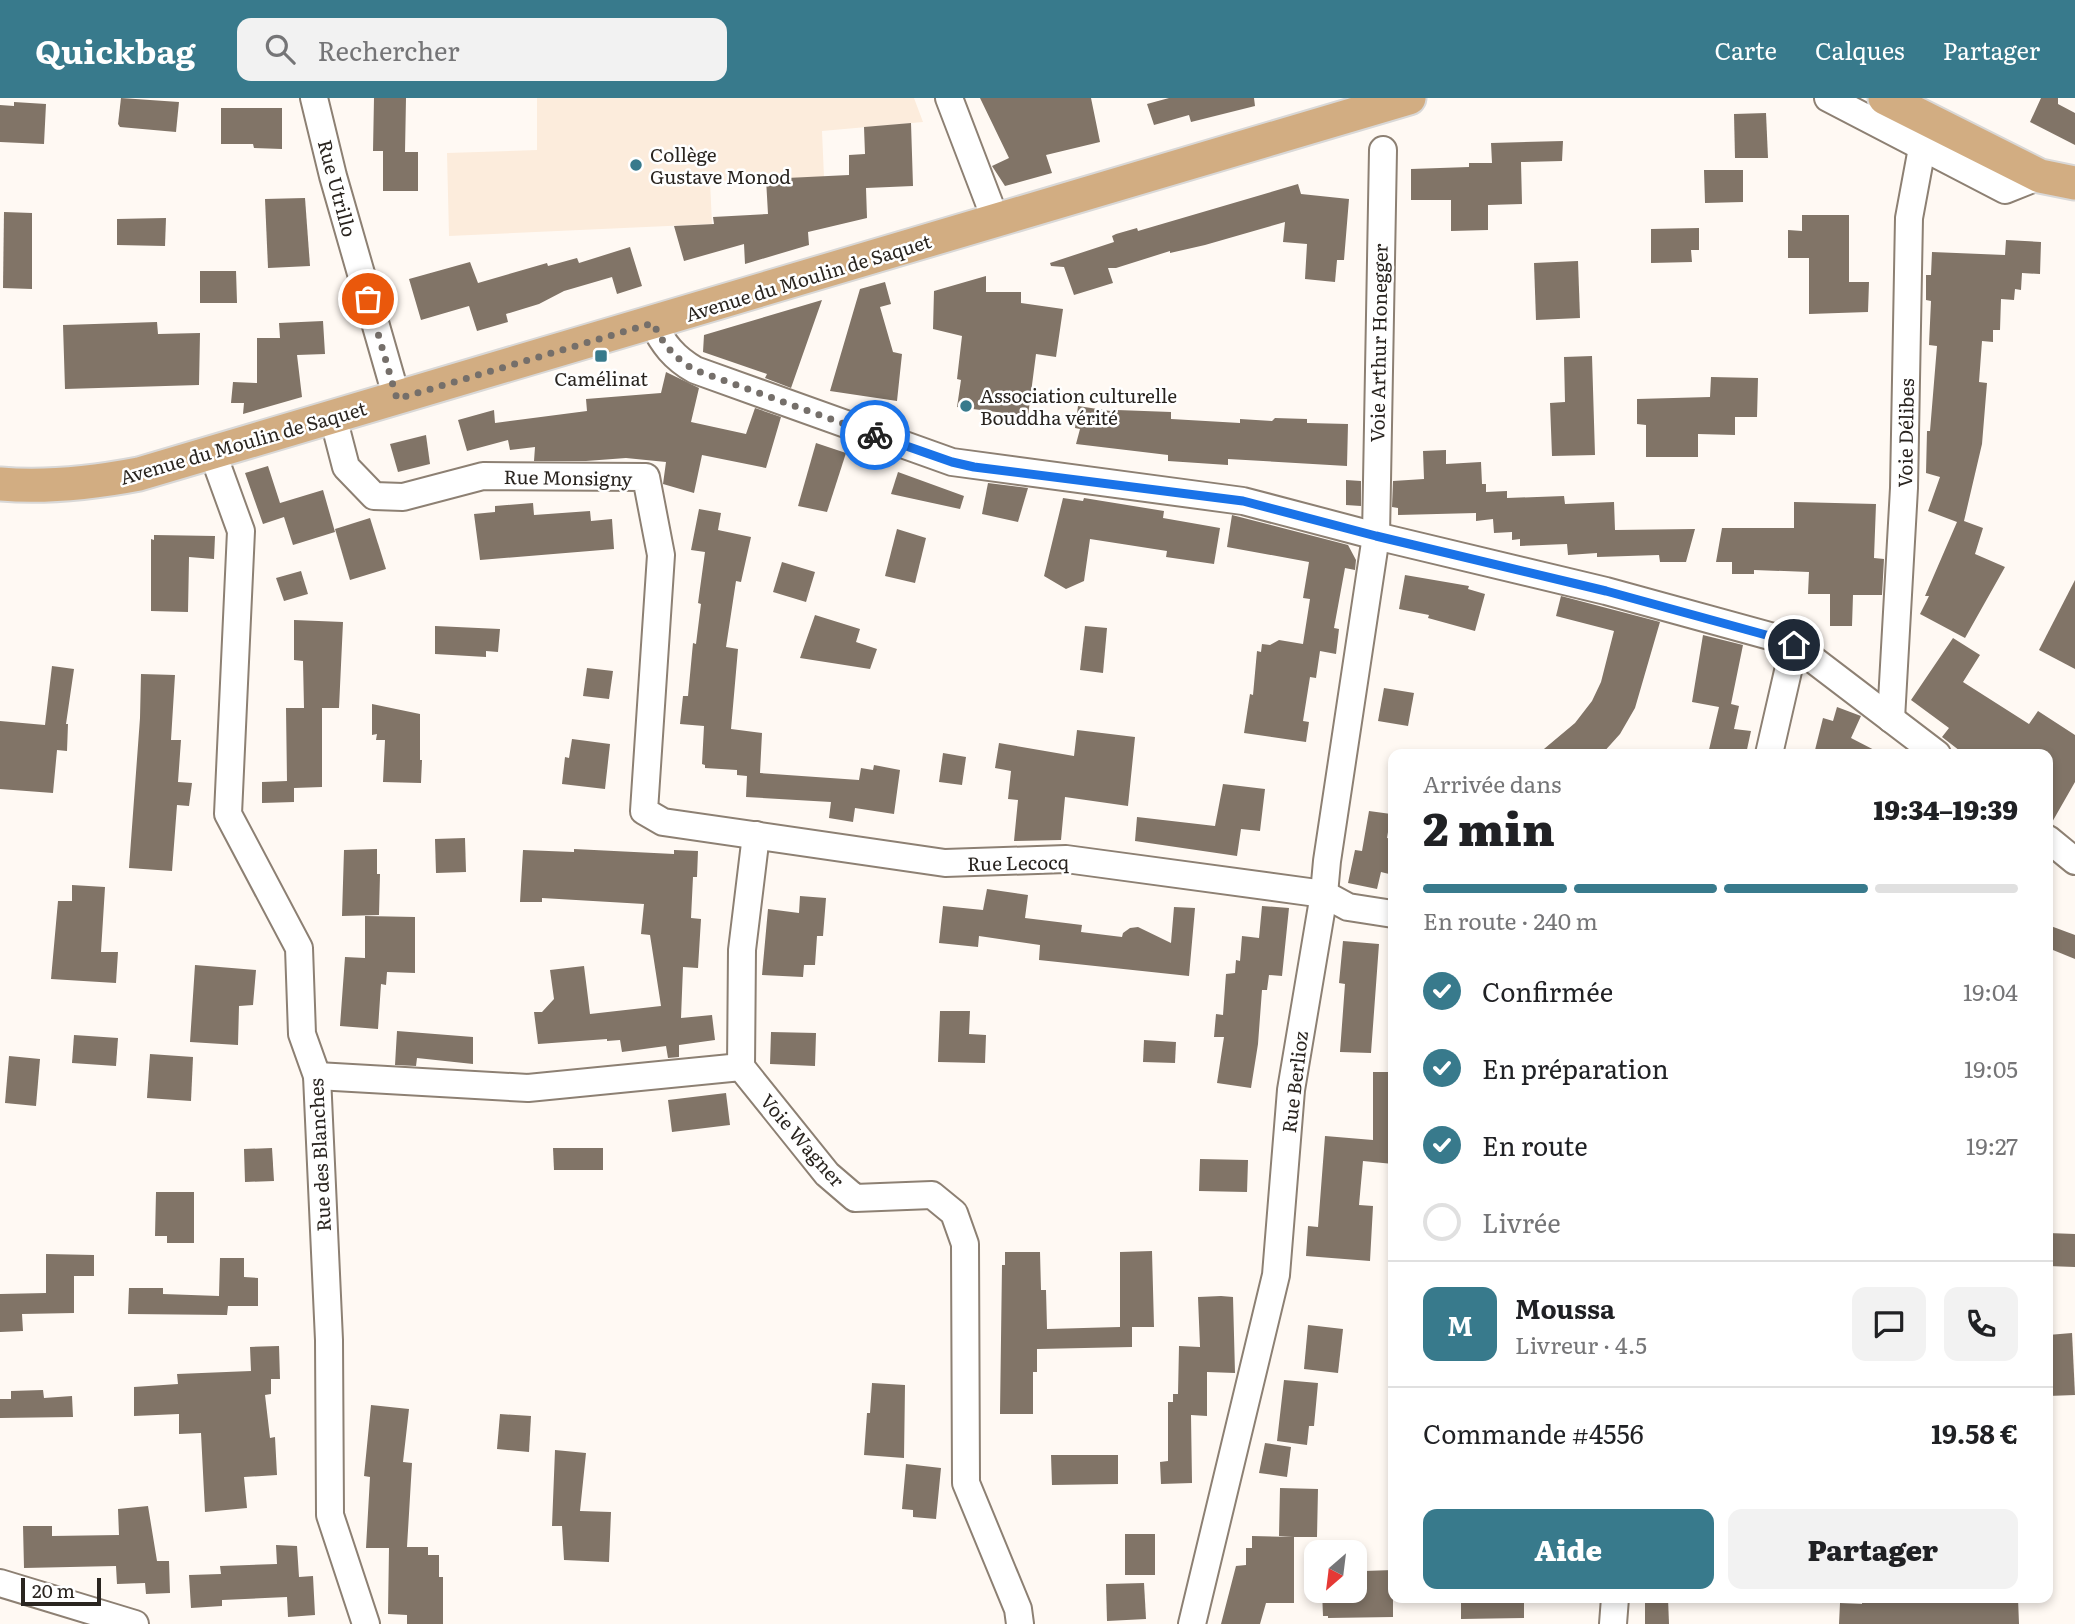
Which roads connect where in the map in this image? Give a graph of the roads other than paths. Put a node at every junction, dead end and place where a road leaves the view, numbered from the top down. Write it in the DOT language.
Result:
graph roads {
  1 [pos="314,98"];
  2 [pos="949,98"];
  3 [pos="1409,98"];
  4 [pos="1828,98"];
  5 [pos="1885,98"];
  6 [pos="1934,98"];
  7 [pos="1922,148"];
  8 [pos="1382,150"];
  9 [pos="2040,176"];
  10 [pos="2075,181"];
  11 [pos="996,221"];
  12 [pos="653,323"];
  13 [pos="397,399"];
  14 [pos="333,417"];
  15 [pos="213,454"];
  16 [pos="0,484"];
  17 [pos="1376,536"];
  18 [pos="1794,645"];
  19 [pos="1891,719"];
  20 [pos="1770,749"];
  21 [pos="1930,749"];
  22 [pos="644,811"];
  23 [pos="755,835"];
  24 [pos="2053,843"];
  25 [pos="2075,861"];
  26 [pos="1324,894"];
  27 [pos="1388,913"];
  28 [pos="741,1067"];
  29 [pos="317,1076"];
  30 [pos="0,1583"];
  31 [pos="1615,1603"];
  32 [pos="135,1624"];
  33 [pos="366,1624"];
  34 [pos="1020,1624"];
  35 [pos="1192,1624"];
  36 [pos="1613,1624"];
  1 -- 13 [label="street, Rue Utrillo"];
  2 -- 11 [label="street"];
  3 -- 11 [label="main road, Avenue du Moulin de Saquet"];
  4 -- 7 [label="street"];
  5 -- 9 [label="main road"];
  6 -- 10 [label="main road"];
  7 -- 9 [label="street"];
  7 -- 19 [label="street, Voie Délibes"];
  8 -- 17 [label="street, Voie Arthur Honegger"];
  9 -- 10 [label="main road"];
  11 -- 12 [label="main road, Avenue du Moulin de Saquet"];
  12 -- 13 [label="main road, Avenue du Moulin de Saquet"];
  12 -- 17 [label="street"];
  13 -- 14 [label="main road, Avenue du Moulin de Saquet"];
  14 -- 15 [label="main road, Avenue du Moulin de Saquet"];
  14 -- 22 [label="street, Rue Monsigny"];
  15 -- 16 [label="main road, Avenue du Moulin de Saquet"];
  15 -- 29 [label="street, Rue des Blanches"];
  17 -- 18 [label="street"];
  17 -- 26 [label="street, Rue Berlioz"];
  18 -- 19 [label="street"];
  18 -- 20 [label="street"];
  19 -- 21 [label="street"];
  22 -- 23 [label="street, Rue Lecocq"];
  23 -- 26 [label="street, Rue Lecocq"];
  23 -- 28 [label="street"];
  24 -- 25 [label="street"];
  26 -- 27 [label="street, Rue Lecocq"];
  26 -- 35 [label="street, Rue Berlioz"];
  28 -- 29 [label="street"];
  28 -- 34 [label="street, Voie Wagner"];
  29 -- 33 [label="street, Rue des Blanches"];
  30 -- 32 [label="street"];
  31 -- 36 [label="street"];
}
